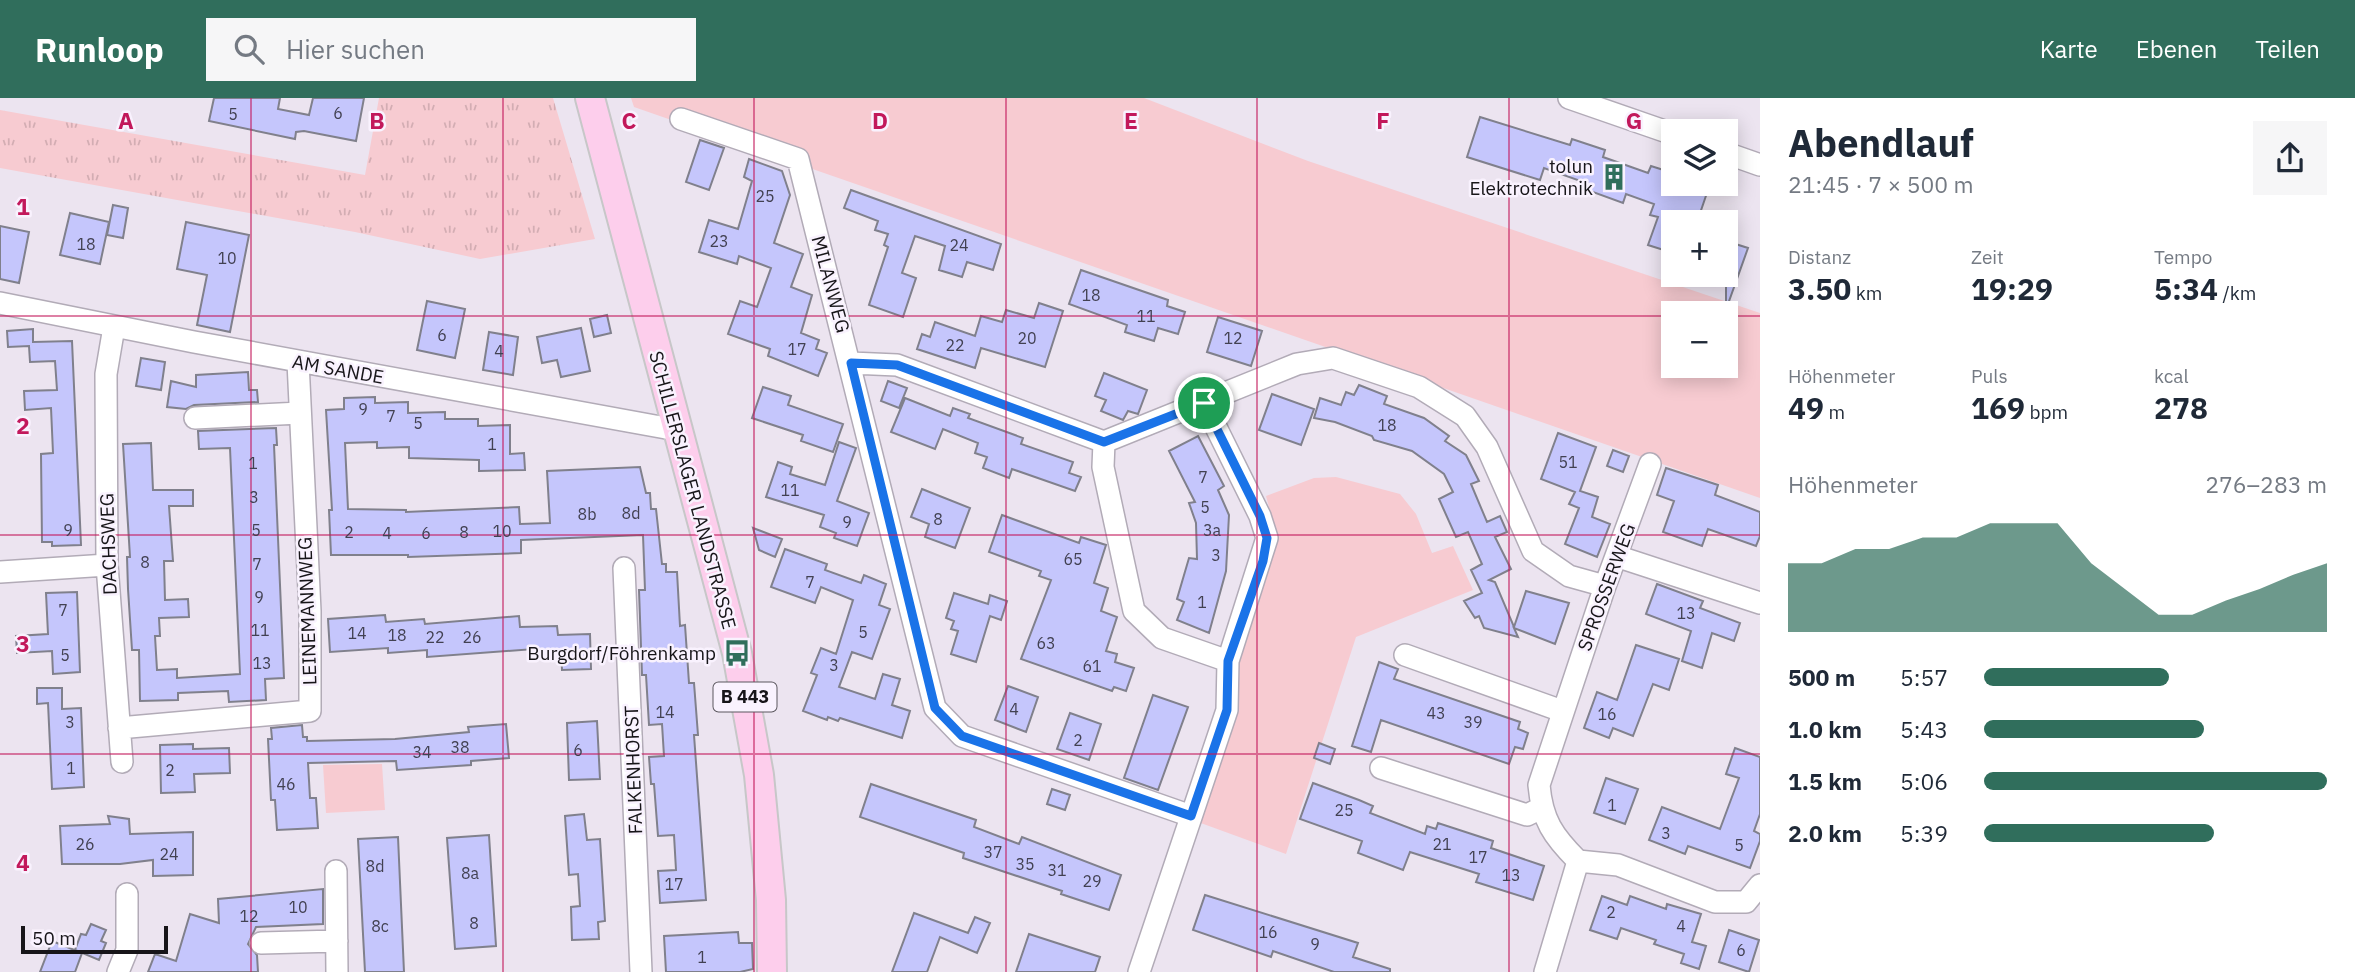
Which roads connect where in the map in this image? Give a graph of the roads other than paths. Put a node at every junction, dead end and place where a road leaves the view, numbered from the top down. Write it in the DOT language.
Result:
graph roads {
  1 [pos="590,98"];
  2 [pos="1569,98"];
  3 [pos="681,119"];
  4 [pos="1661,130"];
  5 [pos="1738,157"];
  6 [pos="1760,165"];
  7 [pos="0,303"];
  8 [pos="114,327"];
  9 [pos="298,362"];
  10 [pos="851,363"];
  11 [pos="1204,403"];
  12 [pos="300,412"];
  13 [pos="195,418"];
  14 [pos="677,430"];
  15 [pos="1104,442"];
  16 [pos="1650,464"];
  17 [pos="1616,556"];
  18 [pos="107,565"];
  19 [pos="624,568"];
  20 [pos="0,572"];
  21 [pos="1605,586"];
  22 [pos="1760,603"];
  23 [pos="1405,655"];
  24 [pos="1228,661"];
  25 [pos="1562,711"];
  26 [pos="119,729"];
  27 [pos="122,762"];
  28 [pos="1381,768"];
  29 [pos="1541,808"];
  30 [pos="1191,816"];
  31 [pos="1578,860"];
  32 [pos="336,870"];
  33 [pos="1760,886"];
  34 [pos="127,894"];
  35 [pos="337,941"];
  36 [pos="261,943"];
  37 [pos="118,972"];
  38 [pos="337,972"];
  39 [pos="641,972"];
  40 [pos="772,972"];
  41 [pos="1139,972"];
  42 [pos="1545,972"];
  1 -- 14 [label="main road, SCHILLERSLAGER LANDSTRASSE / B 443"];
  2 -- 4 [label="street"];
  3 -- 10 [label="street, MILANWEG"];
  5 -- 6 [label="street"];
  7 -- 8 [label="street, AM SANDE"];
  8 -- 9 [label="street, AM SANDE"];
  8 -- 18 [label="street, DACHSWEG"];
  9 -- 12 [label="street, LEINEMANNWEG"];
  9 -- 14 [label="street, AM SANDE"];
  10 -- 15 [label="street"];
  10 -- 30 [label="street, MILANWEG"];
  11 -- 15 [label="street"];
  11 -- 21 [label="street"];
  11 -- 24 [label="street"];
  12 -- 13 [label="street"];
  12 -- 26 [label="street, LEINEMANNWEG"];
  14 -- 40 [label="main road, SCHILLERSLAGER LANDSTRASSE / B 443"];
  15 -- 24 [label="street"];
  16 -- 17 [label="street, SPROSSERWEG"];
  17 -- 21 [label="street, SPROSSERWEG"];
  17 -- 22 [label="street"];
  18 -- 20 [label="street"];
  18 -- 26 [label="street, DACHSWEG"];
  19 -- 39 [label="street, FALKENHORST"];
  21 -- 25 [label="street, SPROSSERWEG"];
  23 -- 25 [label="street"];
  24 -- 30 [label="street"];
  25 -- 29 [label="street, SPROSSERWEG"];
  26 -- 27 [label="street, DACHSWEG"];
  28 -- 29 [label="street"];
  29 -- 31 [label="street"];
  30 -- 41 [label="street"];
  31 -- 33 [label="street"];
  31 -- 42 [label="street"];
  32 -- 35 [label="street"];
  34 -- 37 [label="street"];
  35 -- 36 [label="street"];
  35 -- 38 [label="street"];
}
